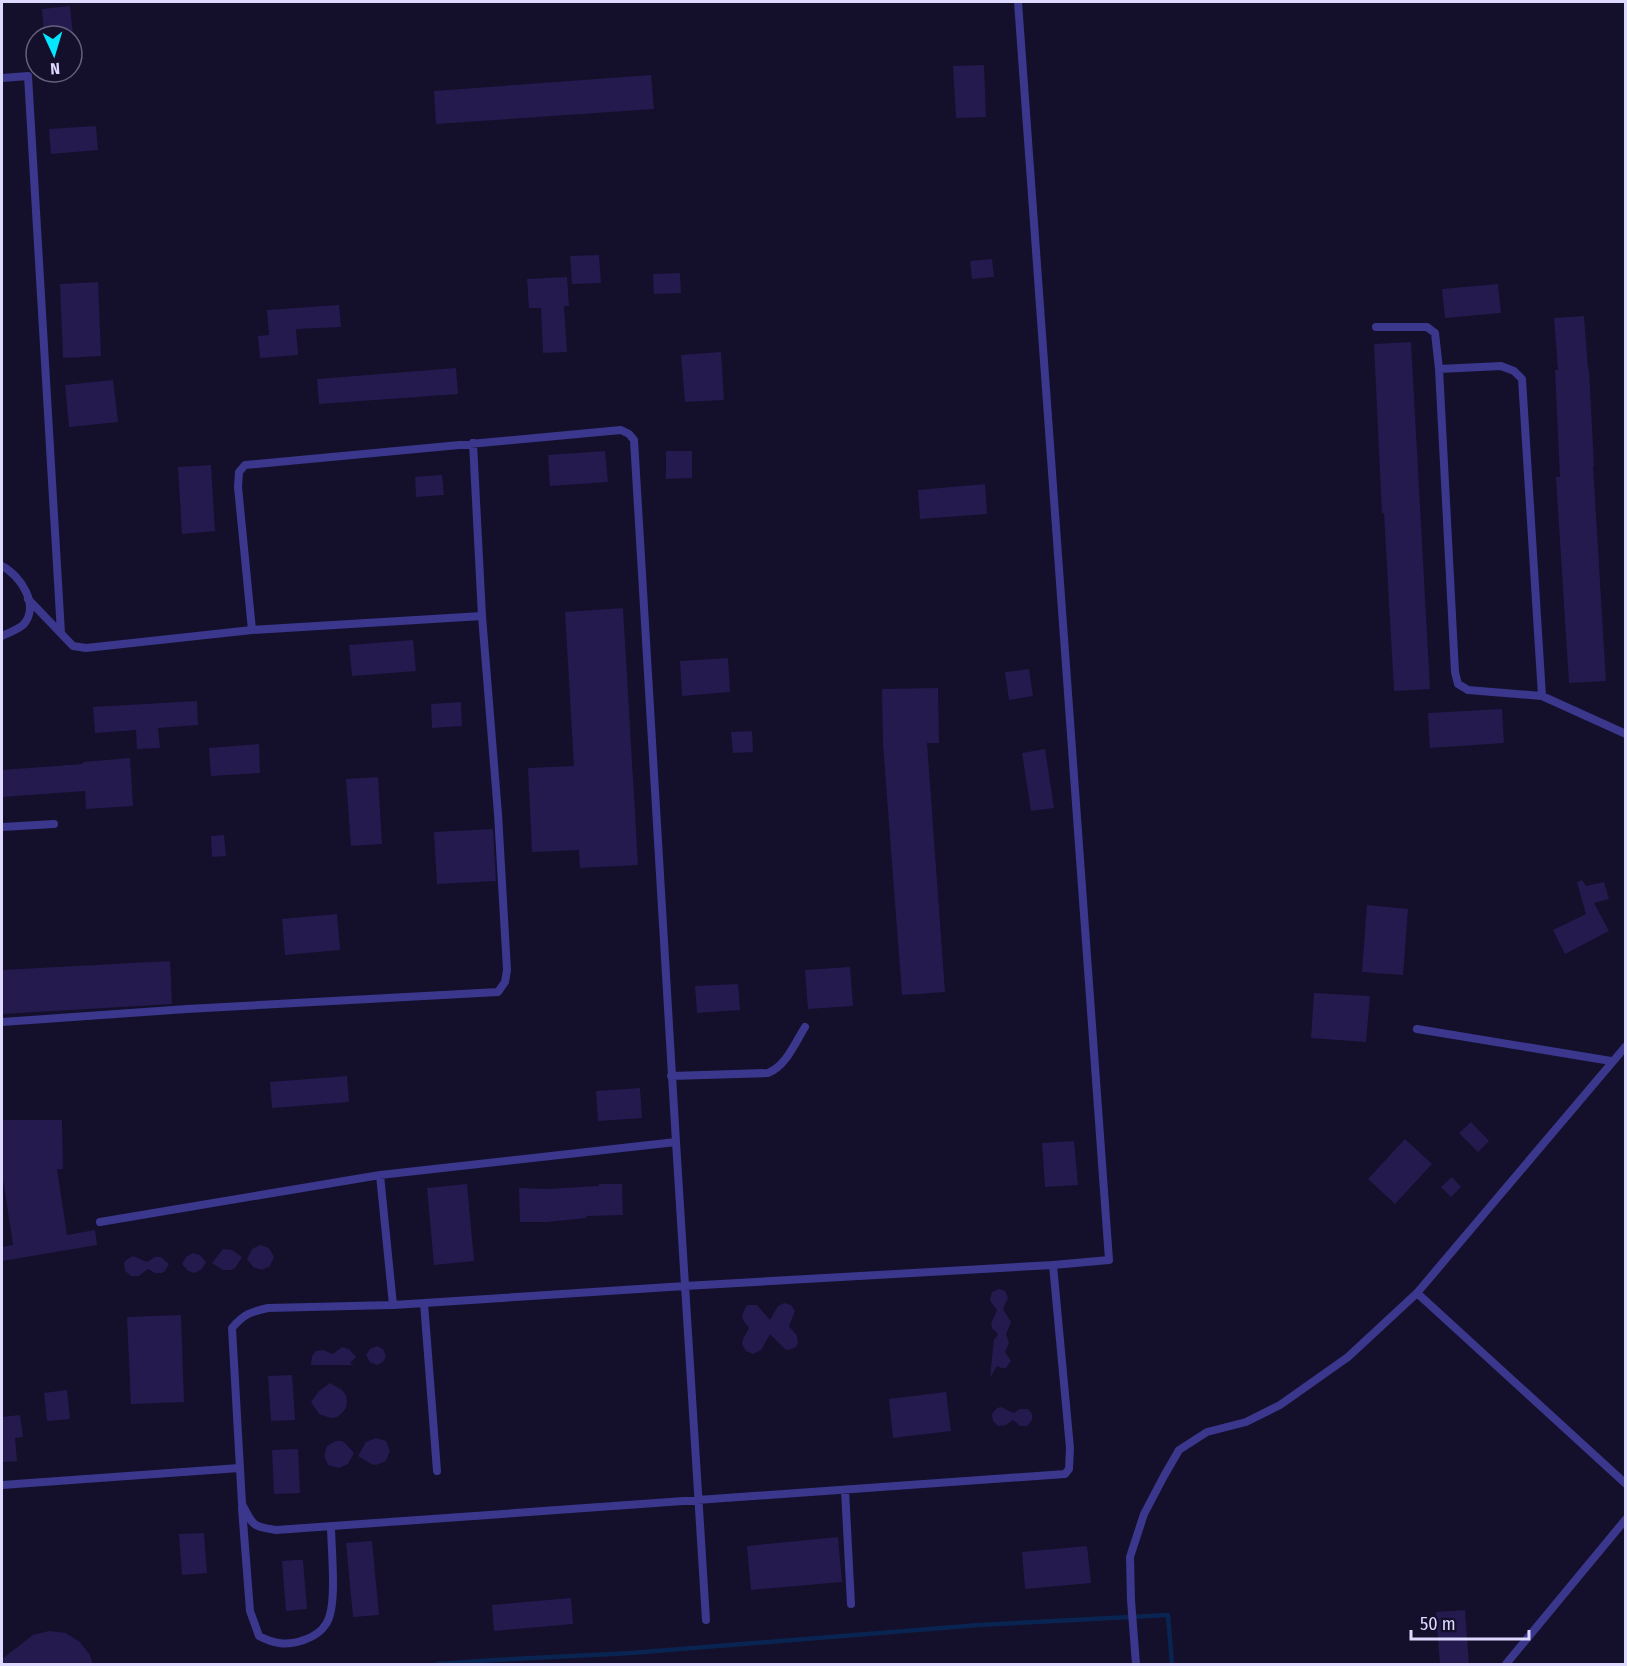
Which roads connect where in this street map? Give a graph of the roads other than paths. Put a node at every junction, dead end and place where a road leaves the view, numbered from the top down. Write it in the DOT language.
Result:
graph roads {
  1 [pos="1018,2"];
  2 [pos="2,78"];
  3 [pos="1376,327"];
  4 [pos="1439,369"];
  5 [pos="473,443"];
  6 [pos="2,566"];
  7 [pos="28,599"];
  8 [pos="482,616"];
  9 [pos="252,630"];
  10 [pos="61,633"];
  11 [pos="2,636"];
  12 [pos="1542,696"];
  13 [pos="1626,734"];
  14 [pos="54,824"];
  15 [pos="2,827"];
  16 [pos="2,1022"];
  17 [pos="805,1027"];
  18 [pos="1417,1029"];
  19 [pos="1626,1046"];
  20 [pos="1611,1061"];
  21 [pos="672,1076"];
  22 [pos="676,1142"];
  23 [pos="380,1175"];
  24 [pos="100,1222"];
  25 [pos="1053,1265"];
  26 [pos="685,1286"];
  27 [pos="1417,1293"];
  28 [pos="424,1303"];
  29 [pos="393,1305"];
  30 [pos="239,1468"];
  31 [pos="437,1471"];
  32 [pos="1626,1484"];
  33 [pos="2,1485"];
  34 [pos="845,1490"];
  35 [pos="698,1499"];
  36 [pos="242,1504"];
  37 [pos="1626,1519"];
  38 [pos="331,1526"];
  39 [pos="851,1604"];
  40 [pos="706,1620"];
  41 [pos="1136,1665"];
  42 [pos="1506,1665"];
  1 -- 25 [label="lane"];
  2 -- 10 [label="lane"];
  3 -- 4 [label="lane"];
  4 -- 12 [label="lane"];
  4 -- 12 [label="lane"];
  5 -- 8 [label="lane"];
  5 -- 9 [label="lane"];
  5 -- 21 [label="lane"];
  6 -- 7 [label="lane"];
  7 -- 10 [label="lane"];
  7 -- 11 [label="lane"];
  8 -- 9 [label="lane"];
  8 -- 16 [label="lane"];
  9 -- 10 [label="lane"];
  12 -- 13 [label="lane"];
  14 -- 15 [label="lane"];
  17 -- 21 [label="lane"];
  18 -- 20 [label="lane"];
  19 -- 20 [label="lane"];
  20 -- 27 [label="lane"];
  21 -- 22 [label="lane"];
  22 -- 23 [label="lane"];
  22 -- 26 [label="lane"];
  23 -- 24 [label="lane"];
  23 -- 29 [label="lane"];
  25 -- 26 [label="lane"];
  25 -- 34 [label="lane"];
  26 -- 28 [label="lane"];
  26 -- 35 [label="lane"];
  27 -- 32 [label="lane"];
  27 -- 41 [label="lane"];
  28 -- 29 [label="lane"];
  28 -- 31 [label="lane"];
  29 -- 30 [label="lane"];
  30 -- 33 [label="lane"];
  30 -- 36 [label="lane"];
  34 -- 35 [label="lane"];
  34 -- 39 [label="lane"];
  35 -- 38 [label="lane"];
  35 -- 40 [label="lane"];
  36 -- 38 [label="lane"];
  36 -- 38 [label="lane"];
  37 -- 42 [label="lane"];
}
